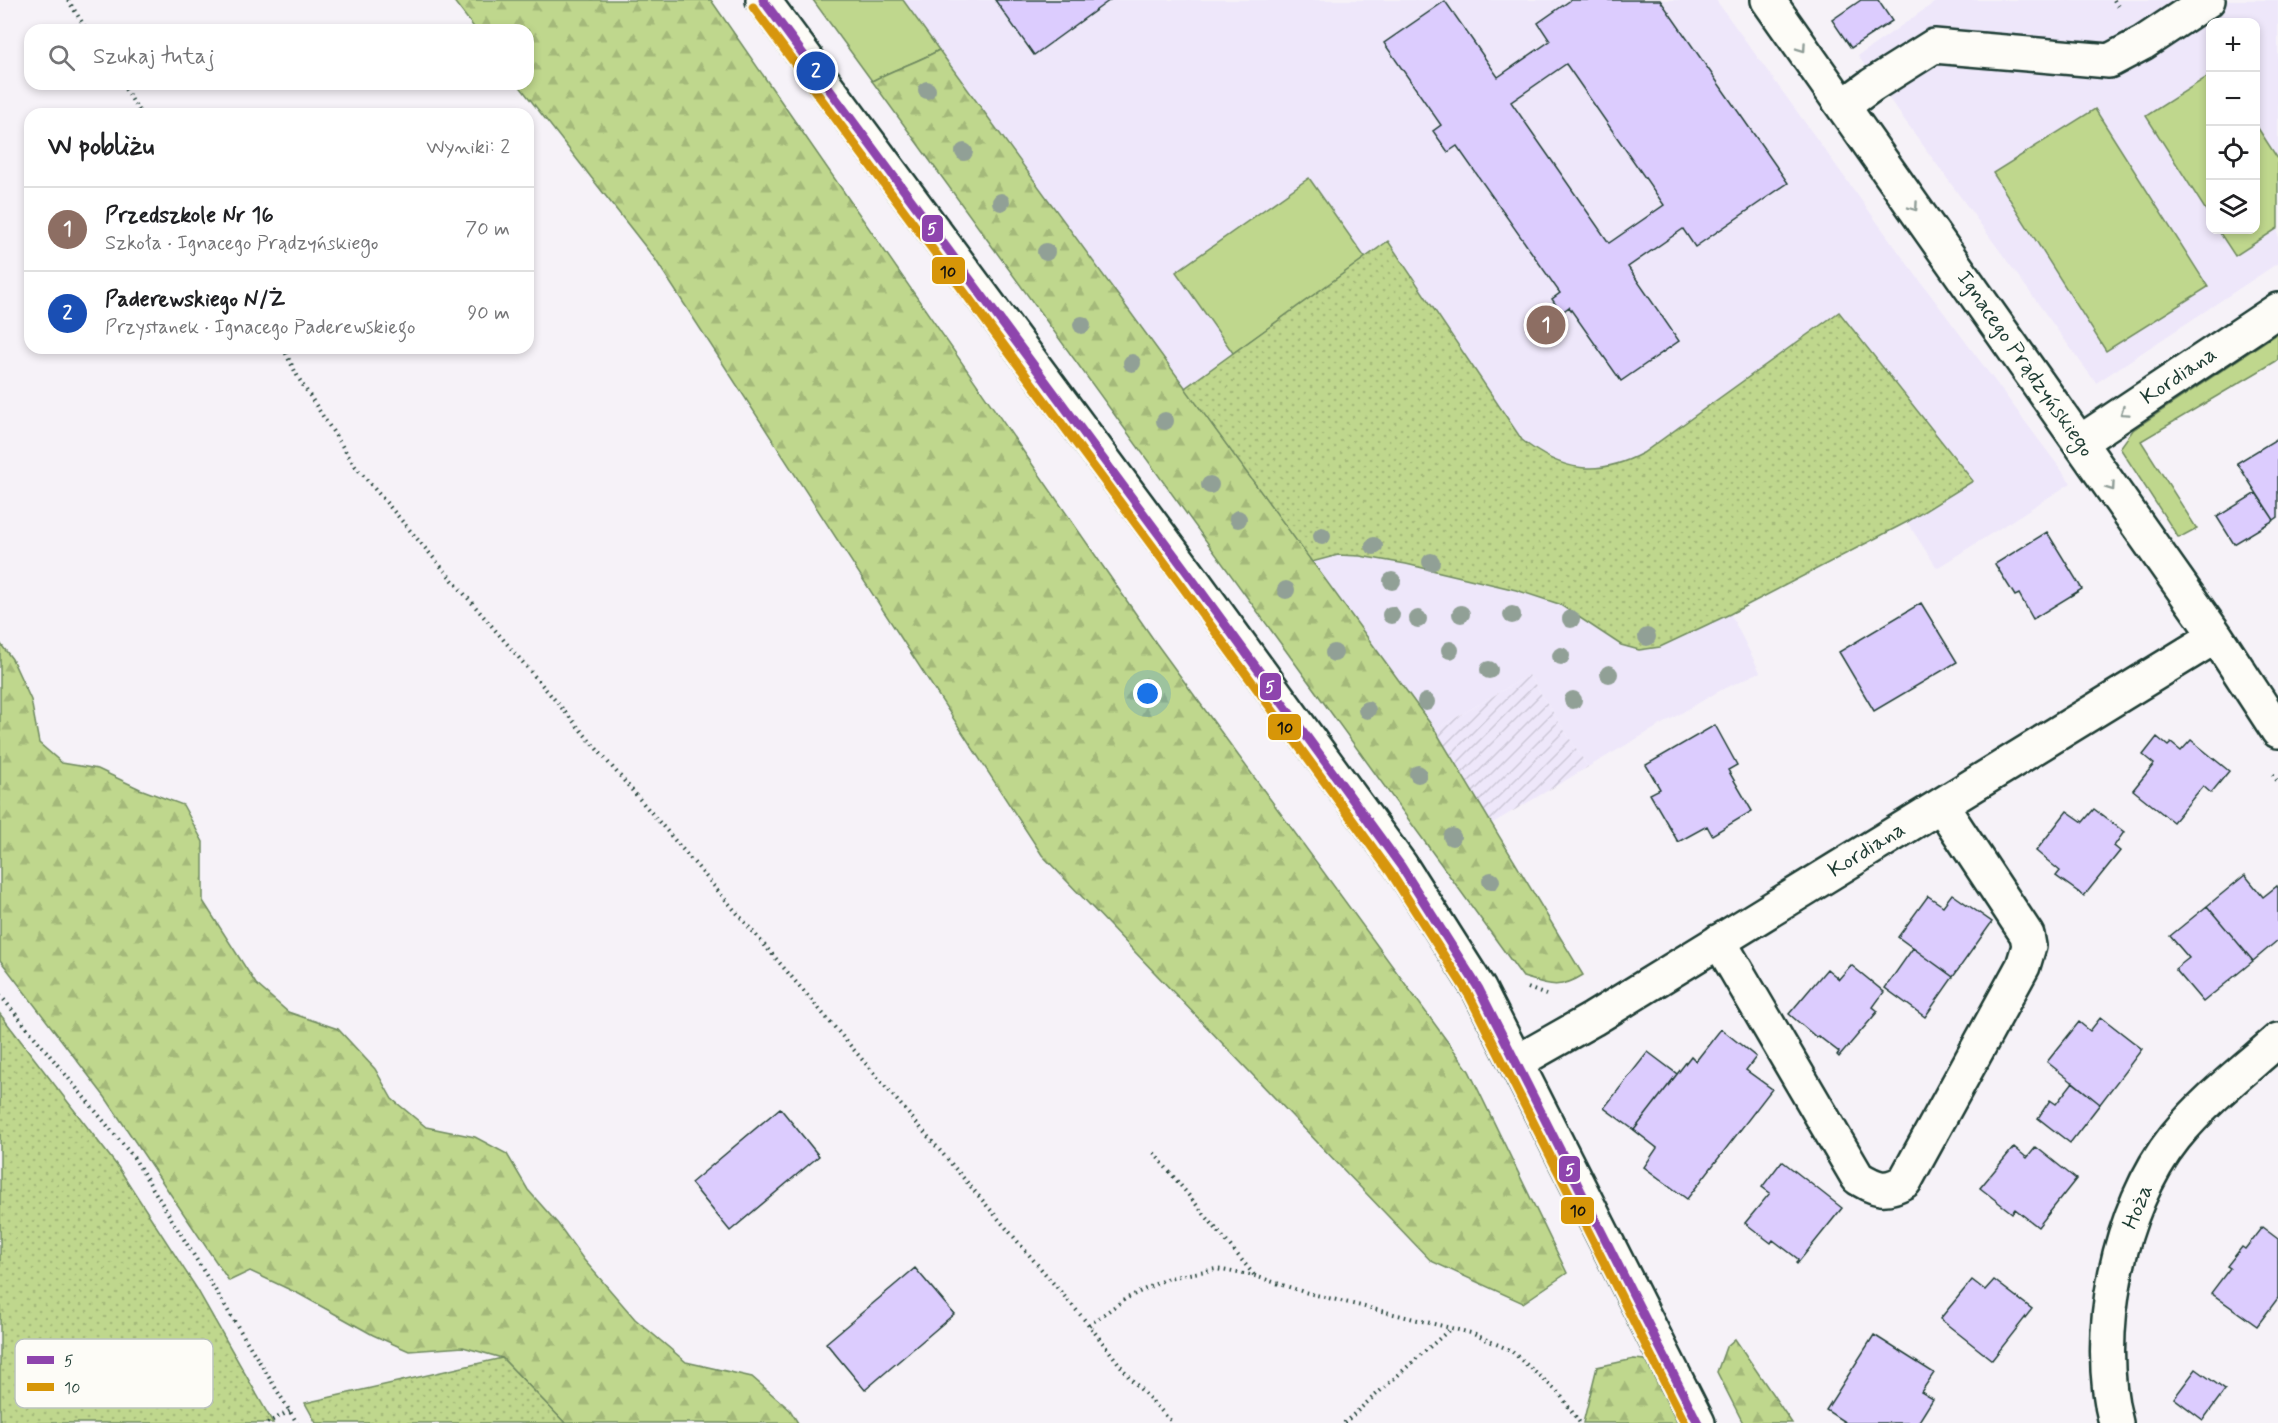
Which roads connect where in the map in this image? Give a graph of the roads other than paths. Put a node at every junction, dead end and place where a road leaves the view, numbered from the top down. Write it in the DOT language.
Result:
graph roads {
  1 [pos="763,0"];
  2 [pos="1768,0"];
  3 [pos="2208,0"];
  4 [pos="1843,106"];
  5 [pos="2278,310"];
  6 [pos="2080,442"];
  7 [pos="2216,636"];
  8 [pos="2278,731"];
  9 [pos="1941,805"];
  10 [pos="1719,942"];
  11 [pos="2278,1040"];
  12 [pos="1517,1062"];
  13 [pos="2107,1421"];
  14 [pos="1698,1423"];
  1 -- 12 [label="street"];
  2 -- 4 [label="street, Ignacego Prądzyńskiego, one-way"];
  3 -- 4 [label="street"];
  4 -- 6 [label="street, Ignacego Prądzyńskiego, one-way"];
  5 -- 6 [label="street, Kordiana, one-way"];
  6 -- 7 [label="street, Ignacego Prądzyńskiego, one-way"];
  7 -- 8 [label="street, Ignacego Prądzyńskiego"];
  7 -- 9 [label="street, Kordiana"];
  9 -- 10 [label="street, Kordiana"];
  9 -- 10 [label="street"];
  10 -- 12 [label="street, Kordiana"];
  11 -- 13 [label="street, Hoża"];
  12 -- 14 [label="street"];
}
